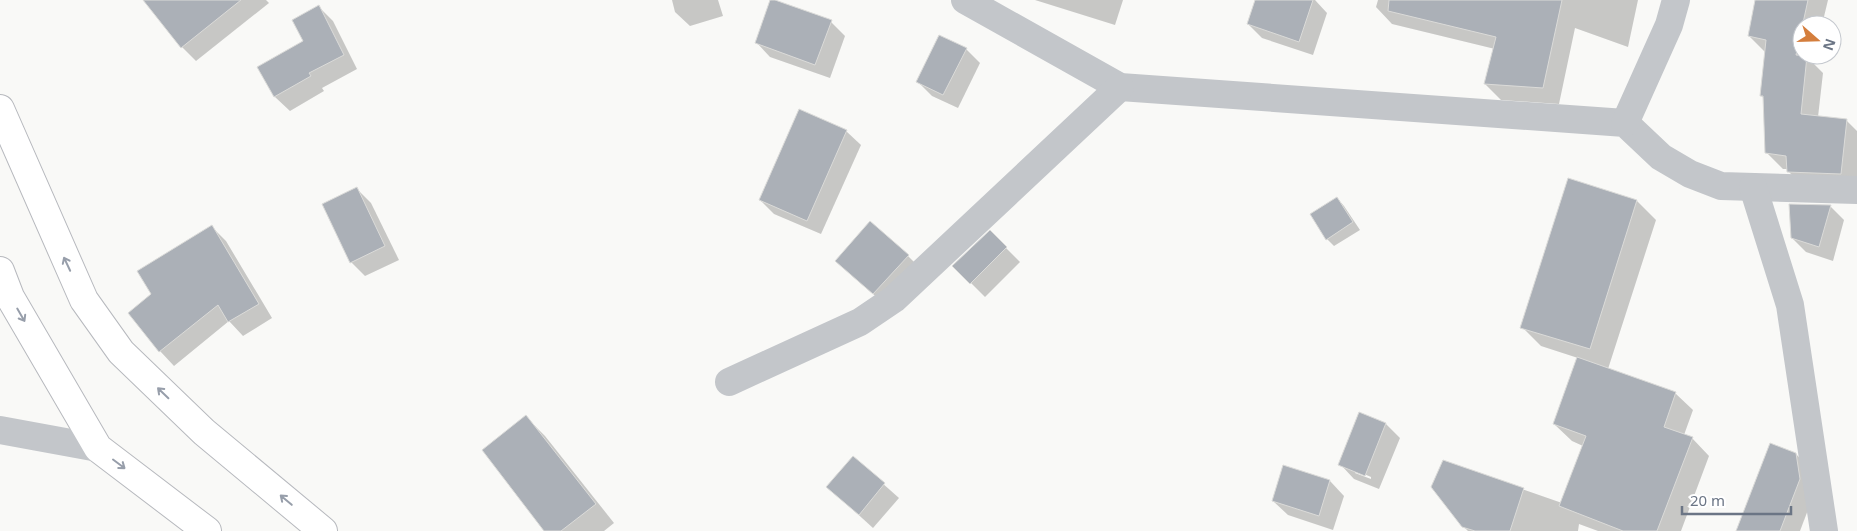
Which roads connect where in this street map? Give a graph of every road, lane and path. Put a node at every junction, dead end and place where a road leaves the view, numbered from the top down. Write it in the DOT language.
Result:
graph roads {
  1 [pos="965,0"];
  2 [pos="1676,0"];
  3 [pos="1120,87"];
  4 [pos="0,109"];
  5 [pos="1625,123"];
  6 [pos="1753,186"];
  7 [pos="1857,190"];
  8 [pos="0,271"];
  9 [pos="729,382"];
  10 [pos="0,430"];
  11 [pos="98,448"];
  12 [pos="207,531"];
  13 [pos="323,531"];
  14 [pos="1824,531"];
  1 -- 3 [label="street"];
  2 -- 5 [label="street"];
  3 -- 5 [label="street"];
  3 -- 9 [label="street"];
  13 -- 4 [label="main road, one-way"];
  5 -- 6 [label="street"];
  6 -- 7 [label="street"];
  6 -- 14 [label="street"];
  8 -- 11 [label="main road, one-way"];
  10 -- 11 [label="street"];
  11 -- 12 [label="main road, one-way"];
}
